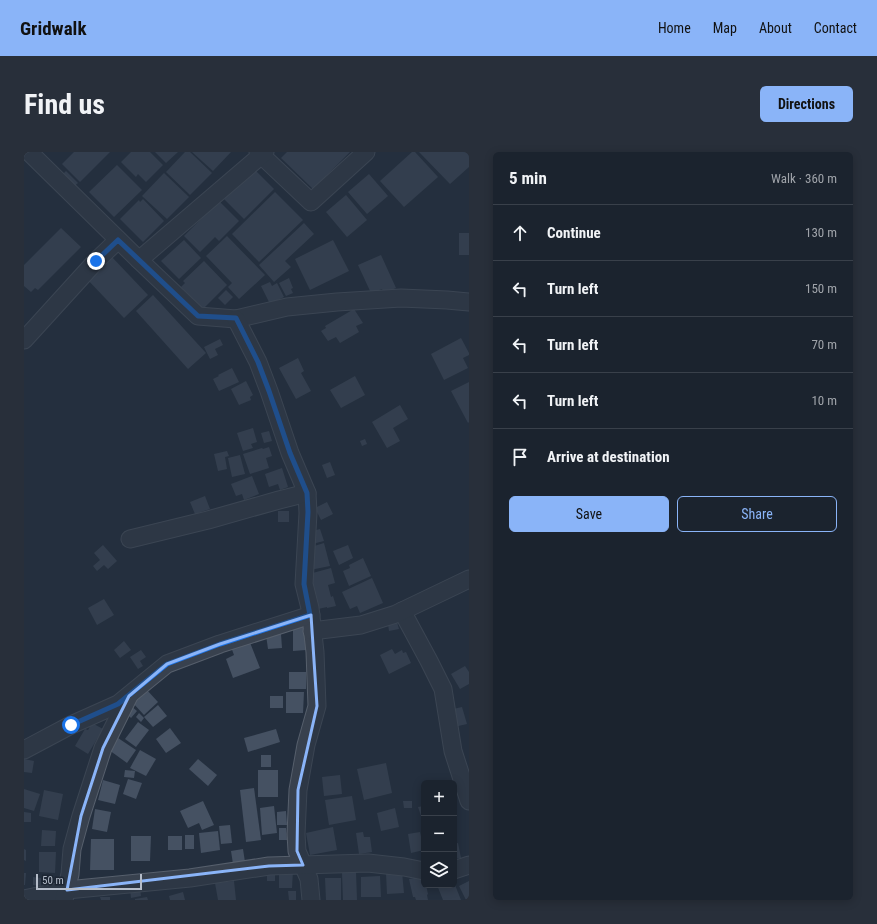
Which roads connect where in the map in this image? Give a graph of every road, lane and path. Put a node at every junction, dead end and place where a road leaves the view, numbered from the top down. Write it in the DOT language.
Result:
graph roads {
  1 [pos="29,152"];
  2 [pos="366,152"];
  3 [pos="262,153"];
  4 [pos="118,240"];
  5 [pos="139,260"];
  6 [pos="469,302"];
  7 [pos="236,318"];
  8 [pos="24,340"];
  9 [pos="307,493"];
  10 [pos="130,540"];
  11 [pos="469,579"];
  12 [pos="402,610"];
  13 [pos="312,623"];
  14 [pos="129,696"];
  15 [pos="24,750"];
  16 [pos="469,801"];
  17 [pos="469,865"];
  18 [pos="303,866"];
  19 [pos="457,869"];
  20 [pos="421,870"];
  21 [pos="65,895"];
  22 [pos="24,899"];
  23 [pos="311,900"];
  1 -- 4 [label="street"];
  2 -- 3 [label="street"];
  3 -- 5 [label="street"];
  4 -- 5 [label="street"];
  4 -- 8 [label="street"];
  5 -- 7 [label="street"];
  6 -- 7 [label="street"];
  7 -- 9 [label="street"];
  9 -- 10 [label="street"];
  9 -- 13 [label="street"];
  11 -- 12 [label="street"];
  12 -- 13 [label="street"];
  12 -- 16 [label="street"];
  13 -- 14 [label="street"];
  13 -- 18 [label="street"];
  14 -- 15 [label="street"];
  14 -- 21 [label="street"];
  17 -- 19 [label="street"];
  18 -- 20 [label="street"];
  18 -- 21 [label="street"];
  18 -- 23 [label="street"];
  21 -- 22 [label="street"];
}
